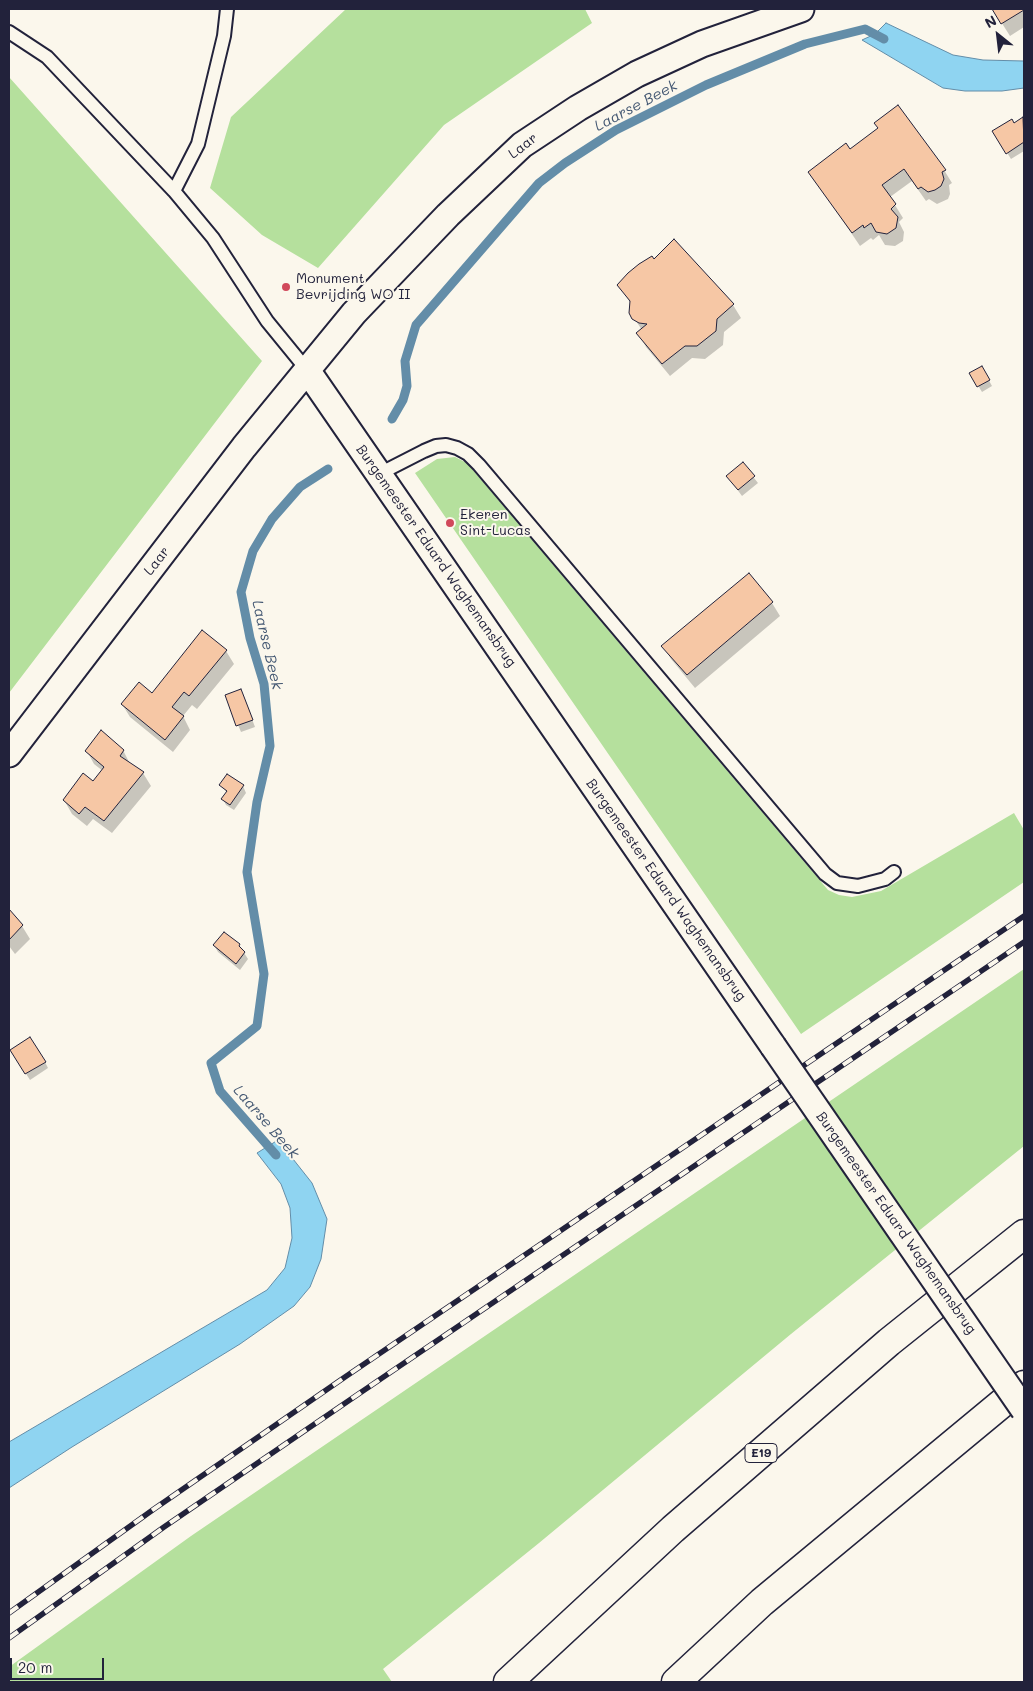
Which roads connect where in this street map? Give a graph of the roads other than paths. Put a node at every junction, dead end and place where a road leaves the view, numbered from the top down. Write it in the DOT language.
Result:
graph roads {
  1 [pos="227,9"];
  2 [pos="801,9"];
  3 [pos="9,32"];
  4 [pos="174,191"];
  5 [pos="307,370"];
  6 [pos="379,474"];
  7 [pos="9,754"];
  8 [pos="894,872"];
  9 [pos="1024,1234"];
  10 [pos="1024,1385"];
  11 [pos="1024,1410"];
  12 [pos="508,1682"];
  13 [pos="676,1682"];
  1 -- 4 [label="lane"];
  2 -- 5 [label="street, Laar"];
  3 -- 4 [label="lane"];
  4 -- 5 [label="lane"];
  5 -- 6 [label="street, Burgemeester Eduard Waghemansbrug"];
  5 -- 7 [label="street, Laar"];
  6 -- 8 [label="lane"];
  6 -- 11 [label="street, Burgemeester Eduard Waghemansbrug, bridge"];
  9 -- 12 [label="highway, E19"];
  10 -- 13 [label="highway"];
}
